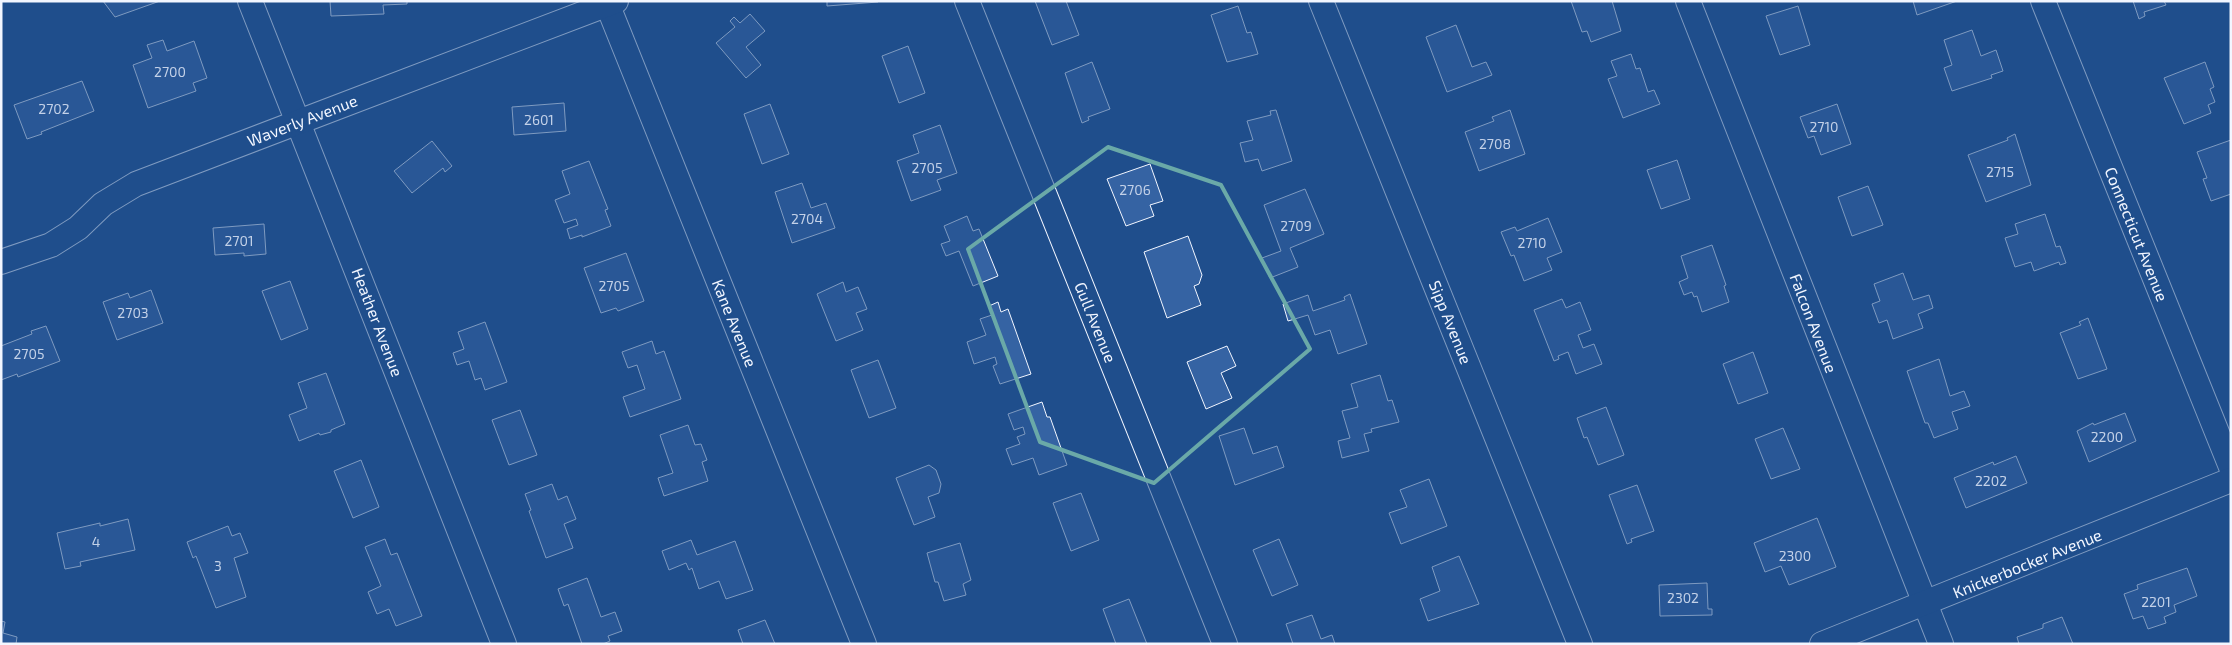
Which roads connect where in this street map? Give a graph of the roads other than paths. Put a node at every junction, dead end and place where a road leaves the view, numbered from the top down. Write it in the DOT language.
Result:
graph roads {
  1 [pos="250,1"];
  2 [pos="967,1"];
  3 [pos="1321,1"];
  4 [pos="1688,1"];
  5 [pos="2043,1"];
  6 [pos="610,2"];
  7 [pos="299,120"];
  8 [pos="1,262"];
  9 [pos="2231,467"];
  10 [pos="2231,480"];
  11 [pos="1925,604"];
  12 [pos="504,644"];
  13 [pos="864,644"];
  14 [pos="1225,644"];
  15 [pos="1580,644"];
  16 [pos="1822,644"];
  17 [pos="1941,644"];
  1 -- 7 [label="street, Heather Avenue"];
  2 -- 14 [label="street, Gull Avenue"];
  3 -- 15 [label="street, Sipp Avenue"];
  4 -- 11 [label="street, Falcon Avenue"];
  5 -- 9 [label="street, Connecticut Avenue"];
  6 -- 7 [label="street, Waverly Avenue"];
  6 -- 13 [label="street, Kane Avenue"];
  7 -- 8 [label="street, Waverly Avenue"];
  7 -- 12 [label="street, Heather Avenue"];
  10 -- 11 [label="street, Knickerbocker Avenue"];
  11 -- 16 [label="street, Knickerbocker Avenue"];
  11 -- 17 [label="street, Falcon Avenue"];
}
